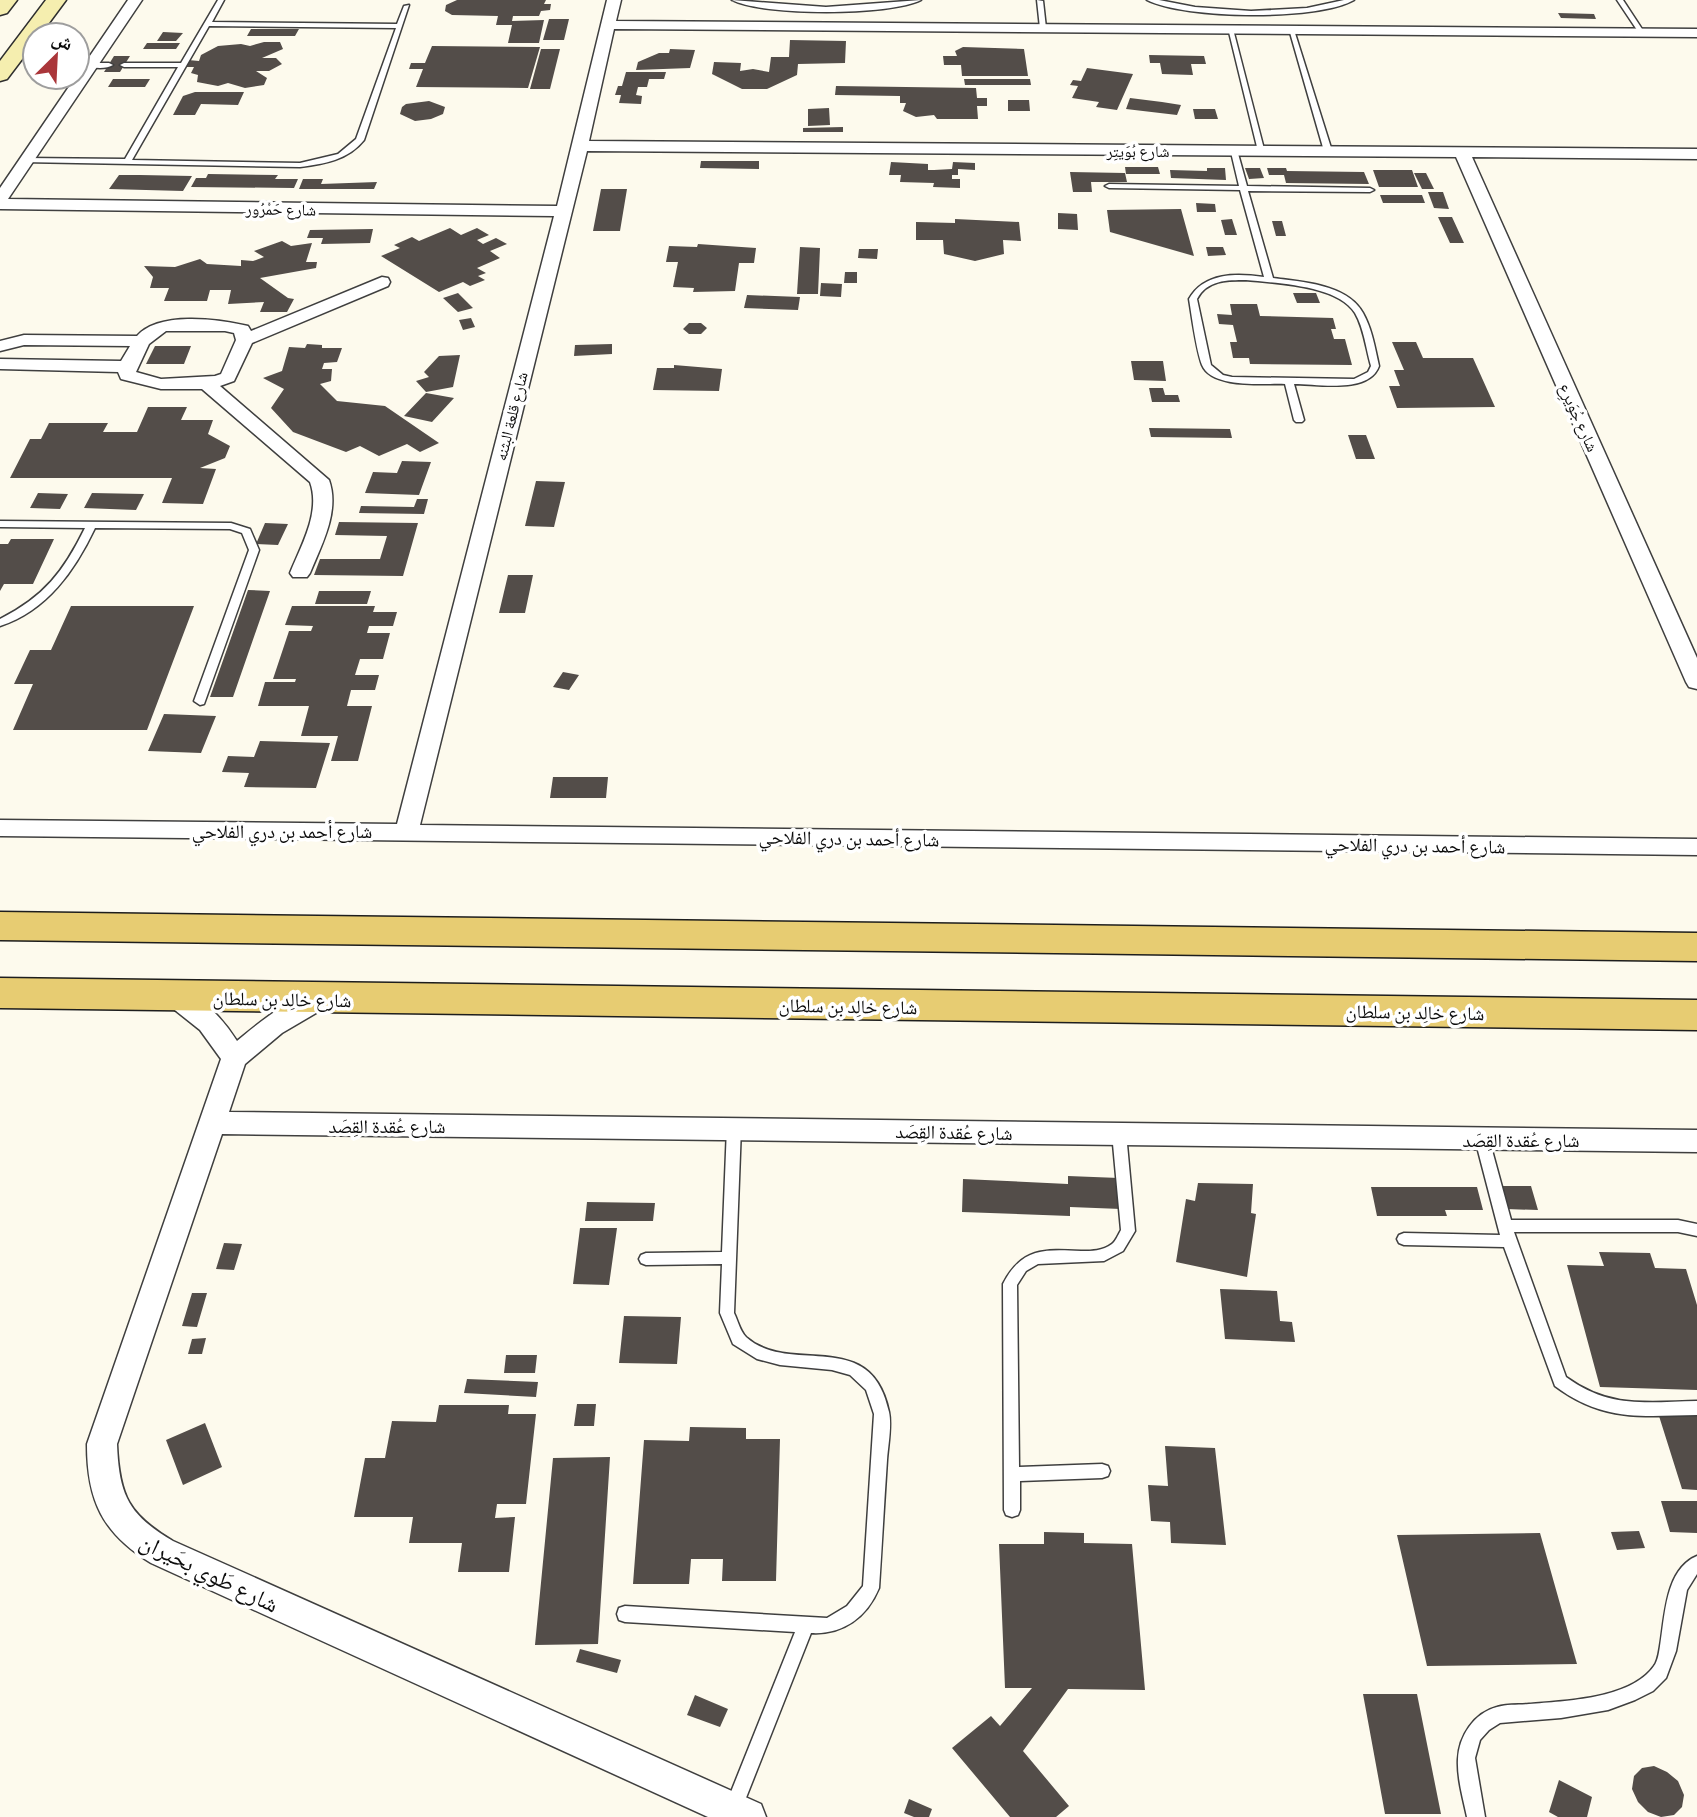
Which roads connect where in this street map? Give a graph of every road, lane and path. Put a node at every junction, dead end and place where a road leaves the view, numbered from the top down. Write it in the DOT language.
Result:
graph roads {
  1 [pos="7,0"];
  2 [pos="56,0"];
  3 [pos="135,0"];
  4 [pos="221,0"];
  5 [pos="614,0"];
  6 [pos="735,0"];
  7 [pos="918,0"];
  8 [pos="1150,0"];
  9 [pos="1351,0"];
  10 [pos="1620,0"];
  11 [pos="1040,1"];
  12 [pos="407,6"];
  13 [pos="0,9"];
  14 [pos="207,24"];
  15 [pos="607,25"];
  16 [pos="400,26"];
  17 [pos="1043,28"];
  18 [pos="1230,29"];
  19 [pos="1291,30"];
  20 [pos="1641,32"];
  21 [pos="1697,33"];
  22 [pos="91,65"];
  23 [pos="109,65"];
  24 [pos="124,65"];
  25 [pos="182,65"];
  26 [pos="0,75"];
  27 [pos="73,91"];
  28 [pos="580,146"];
  29 [pos="1233,150"];
  30 [pos="1262,150"];
  31 [pos="1328,151"];
  32 [pos="1462,152"];
  33 [pos="1697,154"];
  34 [pos="25,160"];
  35 [pos="127,162"];
  36 [pos="1109,186"];
  37 [pos="1242,188"];
  38 [pos="1370,190"];
  39 [pos="0,202"];
  40 [pos="561,211"];
  41 [pos="1269,280"];
  42 [pos="382,282"];
  43 [pos="245,340"];
  44 [pos="141,341"];
  45 [pos="0,346"];
  46 [pos="0,364"];
  47 [pos="127,367"];
  48 [pos="1289,382"];
  49 [pos="207,384"];
  50 [pos="1299,420"];
  51 [pos="0,524"];
  52 [pos="92,524"];
  53 [pos="300,573"];
  54 [pos="0,623"];
  55 [pos="1697,681"];
  56 [pos="200,701"];
  57 [pos="0,828"];
  58 [pos="407,831"];
  59 [pos="1697,847"];
  60 [pos="6,926"];
  61 [pos="1697,947"];
  62 [pos="0,993"];
  63 [pos="175,996"];
  64 [pos="319,999"];
  65 [pos="1697,1015"];
  66 [pos="234,1059"];
  67 [pos="212,1123"];
  68 [pos="734,1128"];
  69 [pos="1119,1133"];
  70 [pos="1482,1139"];
  71 [pos="1697,1141"];
  72 [pos="1697,1230"];
  73 [pos="1507,1234"];
  74 [pos="1404,1240"];
  75 [pos="730,1258"];
  76 [pos="646,1259"];
  77 [pos="1697,1408"];
  78 [pos="1102,1471"];
  79 [pos="1011,1474"];
  80 [pos="1012,1510"];
  81 [pos="1697,1564"];
  82 [pos="625,1615"];
  83 [pos="806,1625"];
  84 [pos="741,1813"];
  85 [pos="1476,1817"];
  1 -- 13 [label="street"];
  2 -- 26 [label="street"];
  3 -- 22 [label="street"];
  4 -- 14 [label="lane"];
  5 -- 15 [label="street, شارع قلعة البثنه"];
  6 -- 7 [label="lane"];
  8 -- 9 [label="lane"];
  10 -- 20 [label="lane"];
  11 -- 17 [label="lane"];
  12 -- 16 [label="lane"];
  14 -- 16 [label="lane"];
  14 -- 25 [label="lane"];
  15 -- 17 [label="street"];
  15 -- 28 [label="street, شارع قلعة البثنه"];
  16 -- 35 [label="lane"];
  17 -- 18 [label="street"];
  18 -- 19 [label="street"];
  18 -- 30 [label="lane"];
  19 -- 20 [label="street"];
  19 -- 31 [label="lane"];
  20 -- 21 [label="street"];
  22 -- 23 [label="lane"];
  24 -- 25 [label="lane"];
  25 -- 35 [label="lane"];
  27 -- 34 [label="street"];
  28 -- 29 [label="street, شارع بُوَيتِر"];
  28 -- 40 [label="street, شارع قلعة البثنه"];
  29 -- 30 [label="street, شارع بُوَيتِر"];
  29 -- 37 [label="lane"];
  30 -- 31 [label="street, شارع بُوَيتِر"];
  31 -- 32 [label="street, شارع بُوَيتِر"];
  32 -- 33 [label="street, شارع بُوَيتِر"];
  32 -- 55 [label="street, شارع جُوَيرِع"];
  34 -- 35 [label="lane"];
  34 -- 39 [label="street"];
  36 -- 37 [label="lane"];
  37 -- 38 [label="lane"];
  37 -- 41 [label="lane"];
  39 -- 40 [label="street, شارع حَمْرُور"];
  40 -- 58 [label="street, شارع قلعة البثنه"];
  41 -- 48 [label="lane"];
  41 -- 48 [label="lane"];
  42 -- 43 [label="street"];
  43 -- 44 [label="street"];
  43 -- 49 [label="street"];
  44 -- 45 [label="street"];
  44 -- 47 [label="street"];
  46 -- 47 [label="street"];
  47 -- 49 [label="street"];
  48 -- 50 [label="lane"];
  49 -- 53 [label="street"];
  51 -- 52 [label="lane"];
  52 -- 54 [label="lane"];
  52 -- 56 [label="lane"];
  57 -- 58 [label="street, شارع أحمد بن دري الفلاحي"];
  58 -- 59 [label="street, شارع أحمد بن دري الفلاحي"];
  60 -- 61 [label="main road"];
  62 -- 63 [label="main road, شارع خالِد بن سلطان"];
  63 -- 64 [label="main road, شارع خالِد بن سلطان"];
  63 -- 66 [label="street"];
  64 -- 65 [label="main road, شارع خالِد بن سلطان"];
  64 -- 66 [label="street"];
  66 -- 67 [label="street, شارع طَوي بحَيران"];
  67 -- 68 [label="street, شارع عُقدة القِصَد"];
  67 -- 84 [label="street, شارع طَوي بحَيران"];
  68 -- 69 [label="street, شارع عُقدة القِصَد"];
  68 -- 75 [label="lane"];
  69 -- 70 [label="street, شارع عُقدة القِصَد"];
  69 -- 79 [label="lane"];
  70 -- 71 [label="street, شارع عُقدة القِصَد"];
  70 -- 73 [label="lane"];
  72 -- 73 [label="lane"];
  73 -- 74 [label="lane"];
  73 -- 77 [label="lane"];
  75 -- 76 [label="lane"];
  75 -- 83 [label="lane"];
  78 -- 79 [label="lane"];
  79 -- 80 [label="lane"];
  81 -- 85 [label="lane"];
  82 -- 83 [label="lane"];
  83 -- 84 [label="lane"];
}
